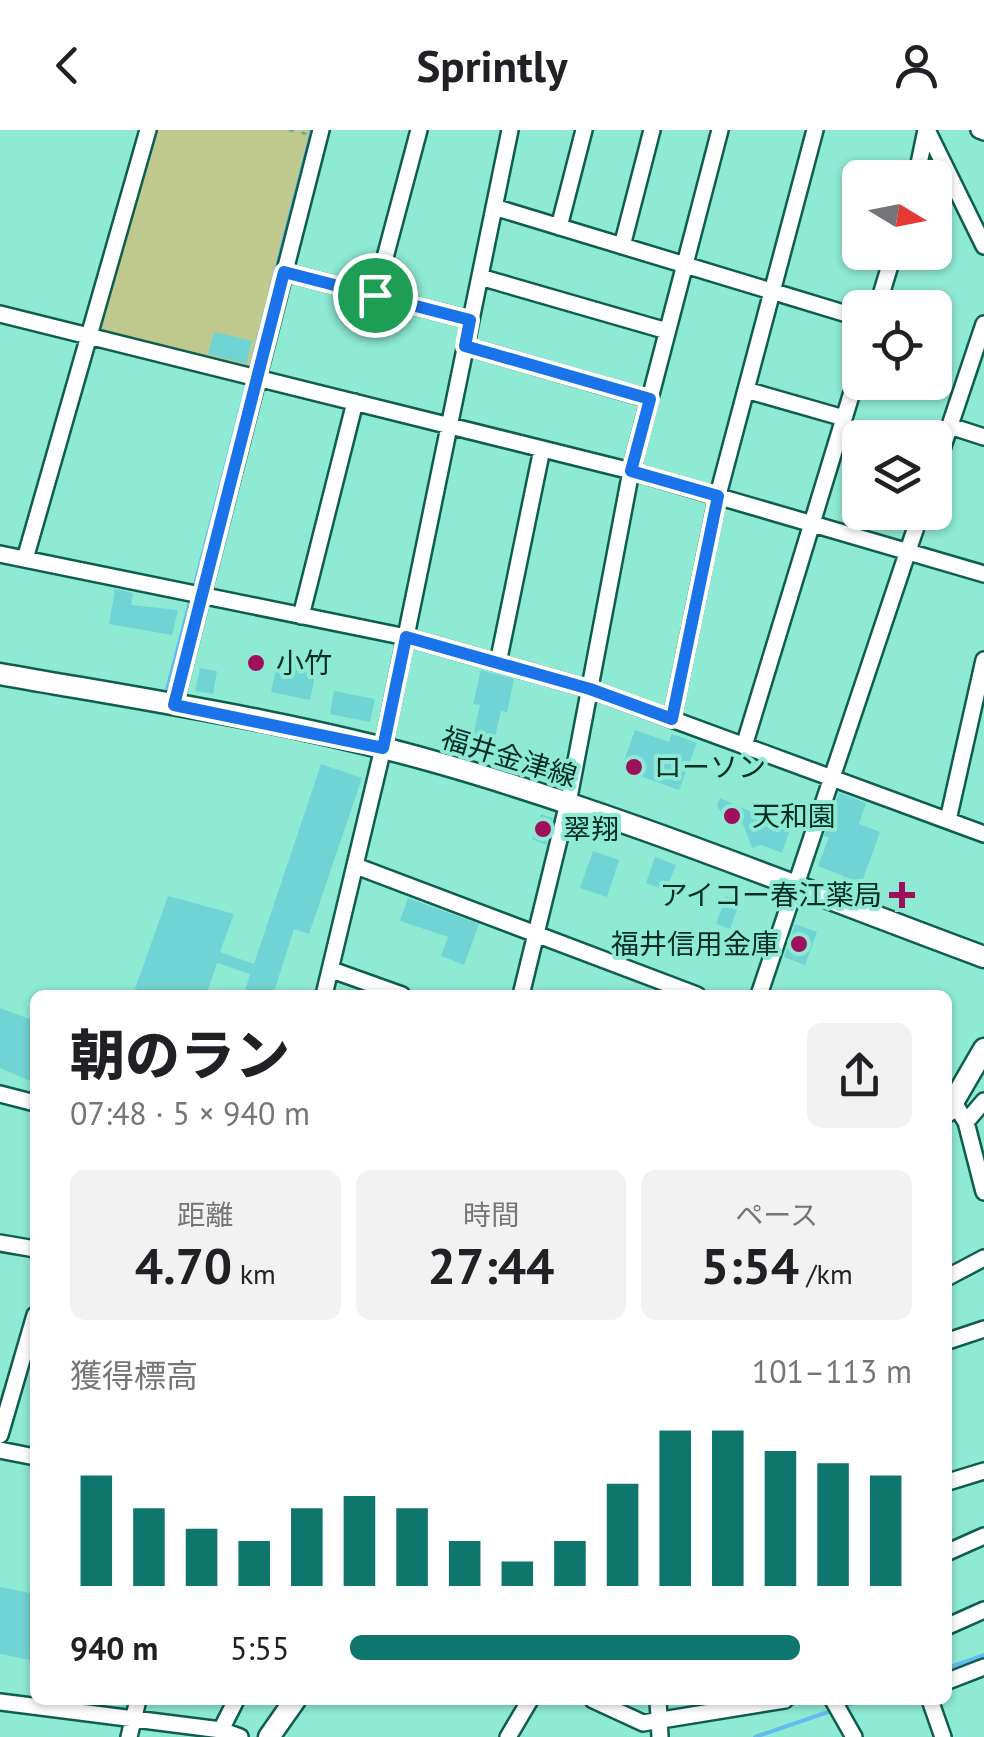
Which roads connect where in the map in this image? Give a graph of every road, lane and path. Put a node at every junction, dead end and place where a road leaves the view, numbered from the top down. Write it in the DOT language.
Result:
graph roads {
  1 [pos="148,130"];
  2 [pos="322,130"];
  3 [pos="419,130"];
  4 [pos="510,130"];
  5 [pos="584,130"];
  6 [pos="652,130"];
  7 [pos="720,130"];
  8 [pos="814,130"];
  9 [pos="927,130"];
  10 [pos="920,160"];
  11 [pos="494,207"];
  12 [pos="559,227"];
  13 [pos="622,246"];
  14 [pos="984,246"];
  15 [pos="684,265"];
  16 [pos="284,272"];
  17 [pos="480,277"];
  18 [pos="771,291"];
  19 [pos="375,295"];
  20 [pos="842,313"];
  21 [pos="0,314"];
  22 [pos="470,320"];
  23 [pos="984,324"];
  24 [pos="667,331"];
  25 [pos="90,336"];
  26 [pos="465,346"];
  27 [pos="256,377"];
  28 [pos="746,390"];
  29 [pos="650,399"];
  30 [pos="850,400"];
  31 [pos="354,402"];
  32 [pos="844,418"];
  33 [pos="850,420"];
  34 [pos="952,420"];
  35 [pos="448,426"];
  36 [pos="952,427"];
  37 [pos="984,437"];
  38 [pos="542,449"];
  39 [pos="631,471"];
  40 [pos="718,496"];
  41 [pos="813,524"];
  42 [pos="915,530"];
  43 [pos="908,552"];
  44 [pos="0,554"];
  45 [pos="25,559"];
  46 [pos="984,574"];
  47 [pos="200,595"];
  48 [pos="301,616"];
  49 [pos="406,637"];
  50 [pos="984,660"];
  51 [pos="498,663"];
  52 [pos="0,674"];
  53 [pos="590,689"];
  54 [pos="174,705"];
  55 [pos="672,719"];
  56 [pos="744,746"];
  57 [pos="383,748"];
  58 [pos="831,777"];
  59 [pos="568,803"];
  60 [pos="948,820"];
  61 [pos="984,834"];
  62 [pos="356,866"];
  63 [pos="793,886"];
  64 [pos="538,936"];
  65 [pos="984,956"];
  66 [pos="332,970"];
  67 [pos="326,990"];
  68 [pos="388,990"];
  69 [pos="522,990"];
  70 [pos="673,990"];
  71 [pos="760,990"];
  72 [pos="984,1049"];
  73 [pos="0,1094"];
  74 [pos="984,1101"];
  75 [pos="30,1102"];
  76 [pos="955,1103"];
  77 [pos="984,1192"];
  78 [pos="0,1243"];
  79 [pos="30,1248"];
  80 [pos="984,1258"];
  81 [pos="952,1274"];
  82 [pos="984,1329"];
  83 [pos="30,1332"];
  84 [pos="952,1340"];
  85 [pos="0,1435"];
  86 [pos="0,1450"];
  87 [pos="30,1456"];
  88 [pos="984,1471"];
  89 [pos="952,1481"];
  90 [pos="984,1536"];
  91 [pos="952,1550"];
  92 [pos="984,1610"];
  93 [pos="952,1624"];
  94 [pos="984,1668"];
  95 [pos="952,1680"];
  96 [pos="0,1702"];
  97 [pos="137,1705"];
  98 [pos="234,1705"];
  99 [pos="291,1705"];
  100 [pos="527,1705"];
  101 [pos="604,1705"];
  102 [pos="658,1705"];
  103 [pos="764,1705"];
  104 [pos="836,1705"];
  105 [pos="932,1705"];
  106 [pos="134,1718"];
  107 [pos="221,1730"];
  108 [pos="659,1732"];
  109 [pos="128,1737"];
  110 [pos="240,1737"];
  111 [pos="269,1737"];
  112 [pos="508,1737"];
  113 [pos="854,1737"];
  114 [pos="942,1737"];
  1 -- 25 [label="street"];
  2 -- 16 [label="street"];
  3 -- 19 [label="street"];
  4 -- 11 [label="street"];
  5 -- 12 [label="street"];
  6 -- 13 [label="street"];
  7 -- 15 [label="street"];
  8 -- 18 [label="street"];
  9 -- 10 [label="street"];
  9 -- 14 [label="street"];
  11 -- 12 [label="street"];
  11 -- 17 [label="street"];
  12 -- 13 [label="street"];
  13 -- 15 [label="street"];
  15 -- 18 [label="street"];
  15 -- 24 [label="street"];
  16 -- 19 [label="street"];
  16 -- 27 [label="street"];
  17 -- 22 [label="street"];
  17 -- 24 [label="street"];
  18 -- 20 [label="street"];
  18 -- 28 [label="street"];
  19 -- 22 [label="street"];
  21 -- 25 [label="street"];
  22 -- 26 [label="street"];
  23 -- 34 [label="street"];
  24 -- 29 [label="street"];
  25 -- 27 [label="street"];
  25 -- 45 [label="street"];
  26 -- 29 [label="street"];
  26 -- 35 [label="street"];
  27 -- 31 [label="street"];
  27 -- 47 [label="street"];
  28 -- 32 [label="street"];
  28 -- 40 [label="street"];
  29 -- 39 [label="street"];
  30 -- 32 [label="street"];
  31 -- 35 [label="street"];
  31 -- 48 [label="street"];
  32 -- 33 [label="path"];
  32 -- 41 [label="street"];
  35 -- 38 [label="street"];
  35 -- 49 [label="street"];
  36 -- 37 [label="street"];
  38 -- 39 [label="street"];
  38 -- 51 [label="street"];
  39 -- 40 [label="street"];
  39 -- 53 [label="street"];
  40 -- 41 [label="street"];
  40 -- 55 [label="street"];
  41 -- 43 [label="street"];
  41 -- 56 [label="street"];
  42 -- 43 [label="street"];
  43 -- 46 [label="street"];
  43 -- 58 [label="street"];
  44 -- 45 [label="street"];
  45 -- 47 [label="street"];
  47 -- 48 [label="street"];
  47 -- 54 [label="street"];
  48 -- 49 [label="street"];
  49 -- 51 [label="street"];
  49 -- 57 [label="street"];
  50 -- 60 [label="street"];
  51 -- 53 [label="street"];
  52 -- 54 [label="main road, 福井金津線"];
  53 -- 55 [label="street"];
  53 -- 59 [label="street"];
  54 -- 57 [label="main road, 福井金津線"];
  55 -- 56 [label="street"];
  56 -- 58 [label="street"];
  57 -- 59 [label="main road, 福井金津線"];
  57 -- 62 [label="street"];
  58 -- 60 [label="street"];
  58 -- 63 [label="street"];
  59 -- 63 [label="main road, 福井金津線"];
  59 -- 64 [label="street"];
  60 -- 61 [label="street"];
  62 -- 64 [label="street"];
  62 -- 66 [label="street"];
  63 -- 65 [label="main road, 福井金津線"];
  63 -- 71 [label="street"];
  64 -- 69 [label="street"];
  64 -- 70 [label="street"];
  66 -- 67 [label="street"];
  66 -- 68 [label="street"];
  72 -- 76 [label="main road"];
  73 -- 75 [label="street"];
  74 -- 76 [label="street"];
  76 -- 77 [label="street"];
  78 -- 79 [label="street"];
  80 -- 81 [label="street"];
  82 -- 84 [label="street"];
  83 -- 85 [label="street"];
  86 -- 87 [label="street"];
  88 -- 89 [label="street"];
  90 -- 91 [label="street"];
  92 -- 93 [label="street"];
  94 -- 95 [label="street"];
  96 -- 106 [label="street"];
  97 -- 106 [label="street"];
  98 -- 107 [label="street"];
  99 -- 111 [label="main road"];
  100 -- 112 [label="street"];
  101 -- 108 [label="street"];
  102 -- 108 [label="street"];
  103 -- 108 [label="street"];
  104 -- 113 [label="street"];
  105 -- 114 [label="street"];
  106 -- 107 [label="street"];
  106 -- 109 [label="street"];
  107 -- 110 [label="street"];
}
